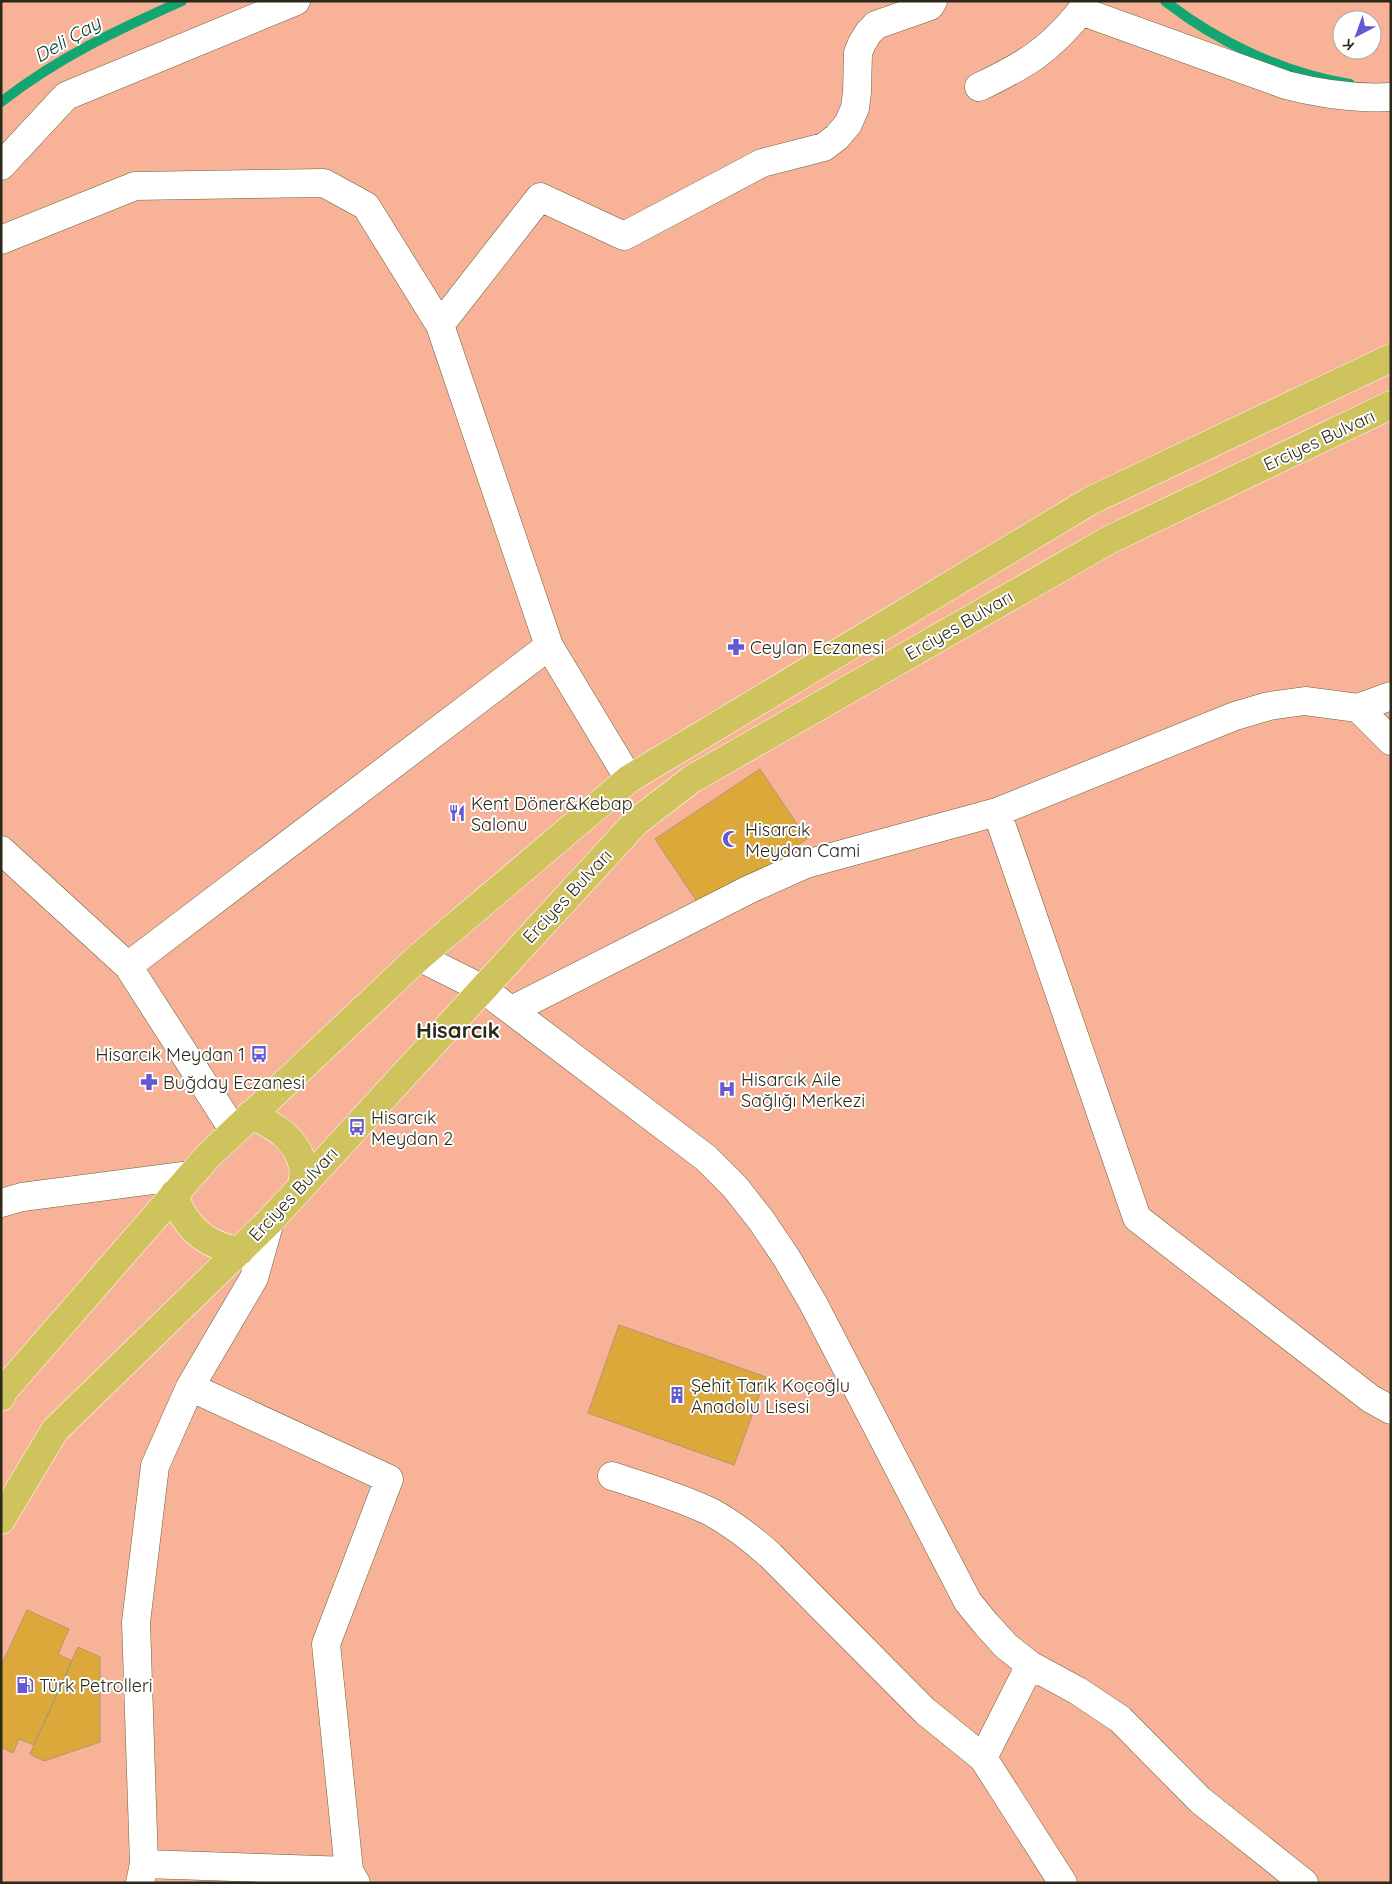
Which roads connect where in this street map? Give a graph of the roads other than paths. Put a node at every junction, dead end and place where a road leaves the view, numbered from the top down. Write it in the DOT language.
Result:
graph roads {
  1 [pos="296,1"];
  2 [pos="933,1"];
  3 [pos="979,87"];
  4 [pos="1391,96"];
  5 [pos="1,166"];
  6 [pos="1,240"];
  7 [pos="440,326"];
  8 [pos="1391,358"];
  9 [pos="1391,405"];
  10 [pos="549,646"];
  11 [pos="1391,696"];
  12 [pos="1358,708"];
  13 [pos="1391,741"];
  14 [pos="629,779"];
  15 [pos="996,812"];
  16 [pos="1,850"];
  17 [pos="419,957"];
  18 [pos="128,966"];
  19 [pos="483,989"];
  20 [pos="512,1010"];
  21 [pos="242,1123"];
  22 [pos="183,1185"];
  23 [pos="302,1186"];
  24 [pos="1,1203"];
  25 [pos="256,1235"];
  26 [pos="190,1388"];
  27 [pos="1,1397"];
  28 [pos="1391,1410"];
  29 [pos="612,1476"];
  30 [pos="1,1520"];
  31 [pos="1030,1665"];
  32 [pos="983,1758"];
  33 [pos="142,1873"];
  34 [pos="353,1877"];
  35 [pos="1064,1883"];
  36 [pos="1304,1883"];
  1 -- 5 [label="street"];
  2 -- 7 [label="street"];
  3 -- 4 [label="street"];
  6 -- 7 [label="street"];
  7 -- 10 [label="street"];
  8 -- 14 [label="highway"];
  9 -- 19 [label="highway, Erciyes Bulvarı"];
  10 -- 14 [label="street"];
  10 -- 18 [label="street"];
  11 -- 12 [label="street"];
  12 -- 13 [label="street"];
  12 -- 15 [label="street"];
  14 -- 17 [label="highway"];
  15 -- 20 [label="street"];
  15 -- 28 [label="street"];
  16 -- 18 [label="street"];
  17 -- 19 [label="street"];
  17 -- 21 [label="highway"];
  18 -- 21 [label="street"];
  19 -- 20 [label="street"];
  19 -- 23 [label="highway, Erciyes Bulvarı"];
  20 -- 31 [label="street"];
  21 -- 22 [label="highway"];
  21 -- 23 [label="highway"];
  22 -- 24 [label="street"];
  22 -- 25 [label="highway"];
  22 -- 27 [label="highway"];
  23 -- 25 [label="highway, Erciyes Bulvarı"];
  25 -- 26 [label="street"];
  25 -- 30 [label="highway, Erciyes Bulvarı"];
  26 -- 33 [label="street"];
  26 -- 34 [label="street"];
  29 -- 32 [label="street"];
  31 -- 32 [label="street"];
  31 -- 36 [label="street"];
  32 -- 35 [label="street"];
  33 -- 34 [label="street"];
}
